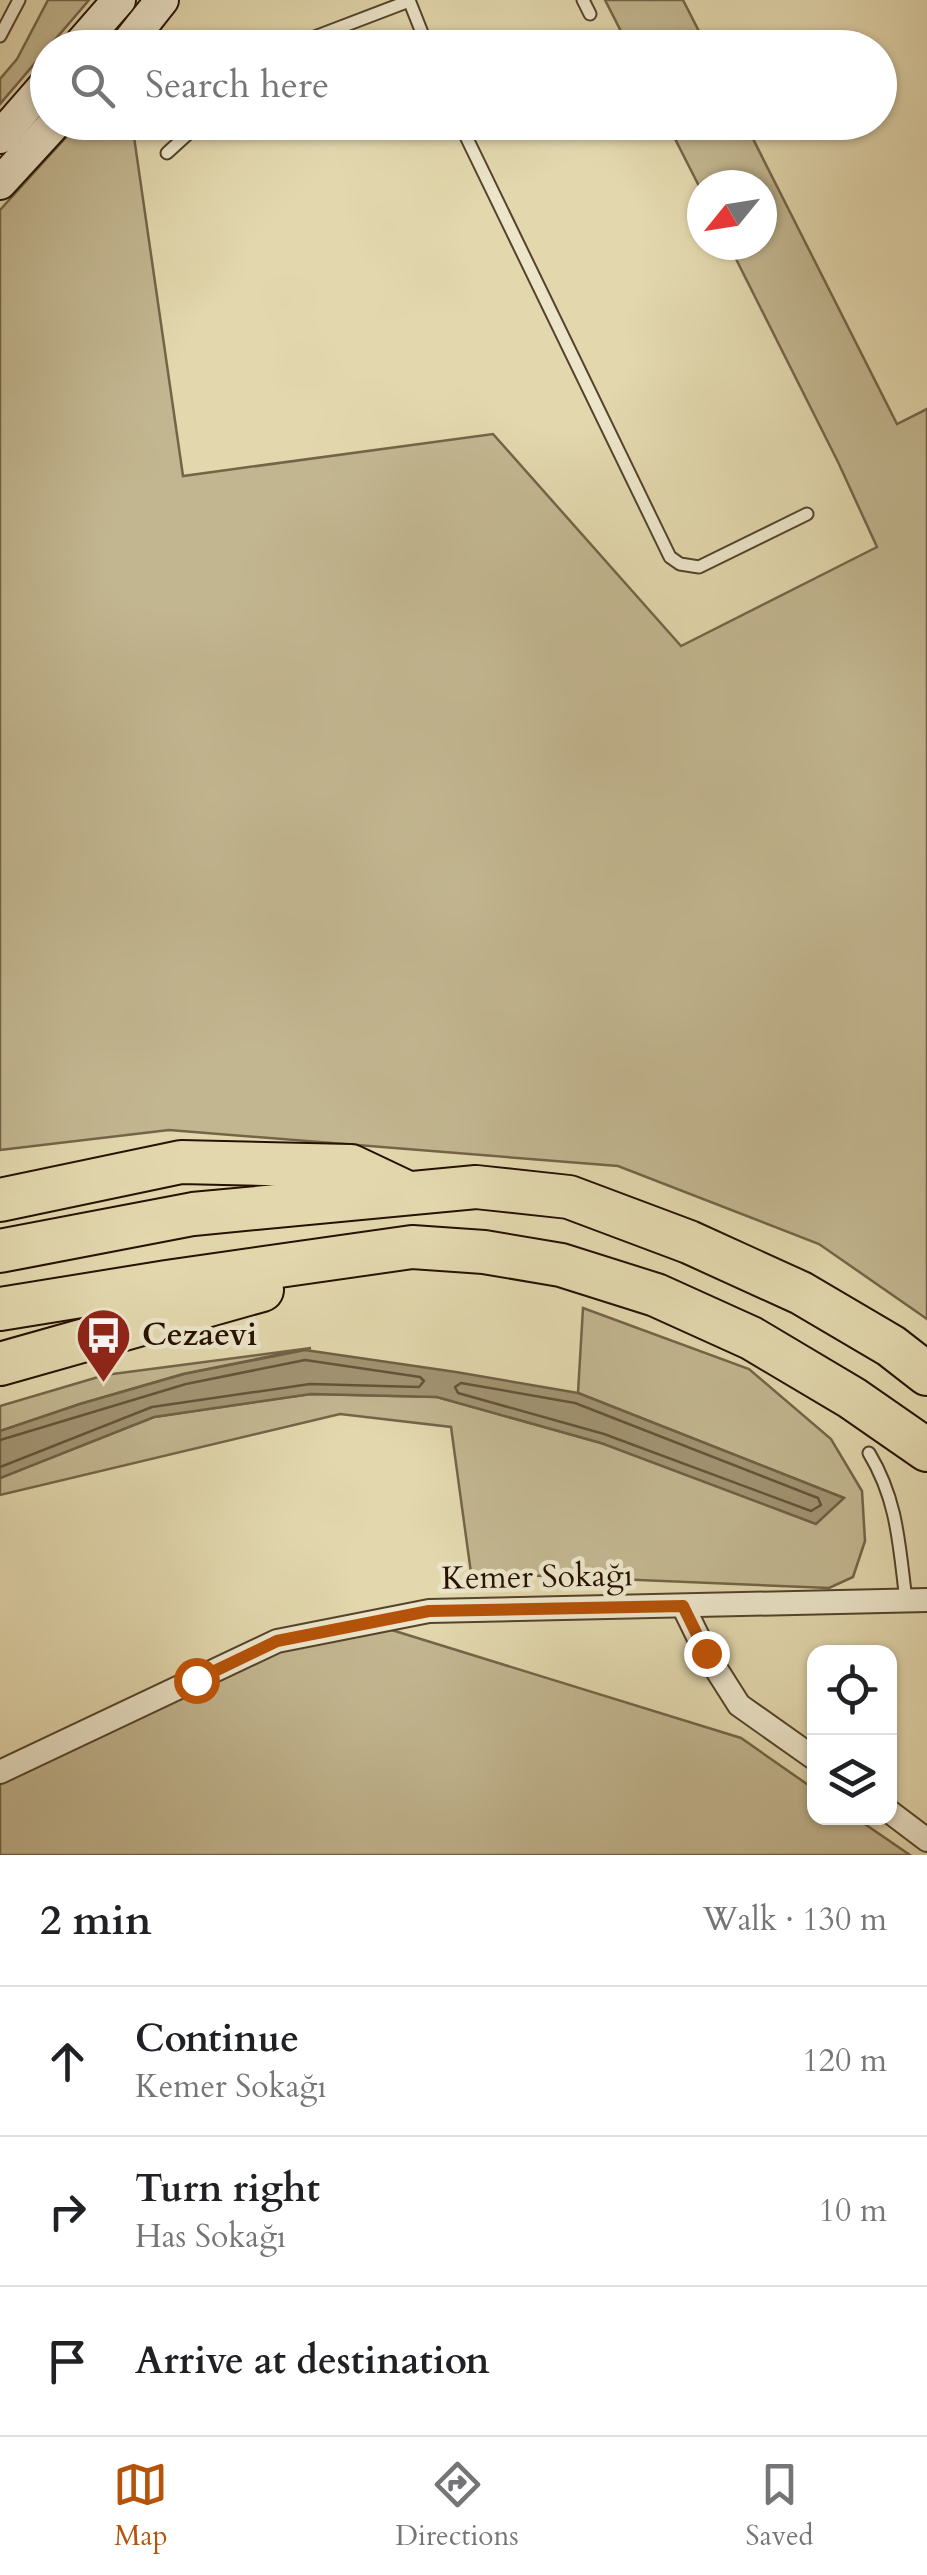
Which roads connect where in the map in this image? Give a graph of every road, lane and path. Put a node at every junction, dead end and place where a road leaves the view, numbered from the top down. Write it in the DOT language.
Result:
graph roads {
  1 [pos="19,0"];
  2 [pos="118,0"];
  3 [pos="162,0"];
  4 [pos="409,0"];
  5 [pos="584,0"];
  6 [pos="590,14"];
  7 [pos="93,30"];
  8 [pos="138,30"];
  9 [pos="332,30"];
  10 [pos="421,30"];
  11 [pos="0,36"];
  12 [pos="30,103"];
  13 [pos="0,137"];
  14 [pos="39,140"];
  15 [pos="181,140"];
  16 [pos="468,140"];
  17 [pos="167,153"];
  18 [pos="0,183"];
  19 [pos="807,514"];
  20 [pos="409,1193"];
  21 [pos="0,1200"];
  22 [pos="412,1247"];
  23 [pos="0,1251"];
  24 [pos="0,1310"];
  25 [pos="0,1364"];
  26 [pos="927,1374"];
  27 [pos="927,1450"];
  28 [pos="869,1453"];
  29 [pos="916,1600"];
  30 [pos="683,1606"];
  31 [pos="807,1753"];
  32 [pos="0,1772"];
  33 [pos="897,1817"];
  34 [pos="927,1840"];
  1 -- 11 [label="lane"];
  2 -- 7 [label="main road"];
  3 -- 8 [label="main road"];
  4 -- 9 [label="lane"];
  4 -- 10 [label="lane"];
  5 -- 6 [label="lane"];
  12 -- 13 [label="main road"];
  14 -- 18 [label="main road"];
  15 -- 17 [label="lane"];
  16 -- 19 [label="lane"];
  20 -- 21 [label="highway"];
  20 -- 23 [label="highway"];
  20 -- 26 [label="highway"];
  22 -- 24 [label="highway"];
  22 -- 25 [label="highway"];
  22 -- 27 [label="highway"];
  28 -- 29 [label="lane"];
  29 -- 30 [label="street, Kemer Sokağı"];
  30 -- 31 [label="street"];
  30 -- 32 [label="street, Kemer Sokağı"];
  33 -- 34 [label="street"];
}
